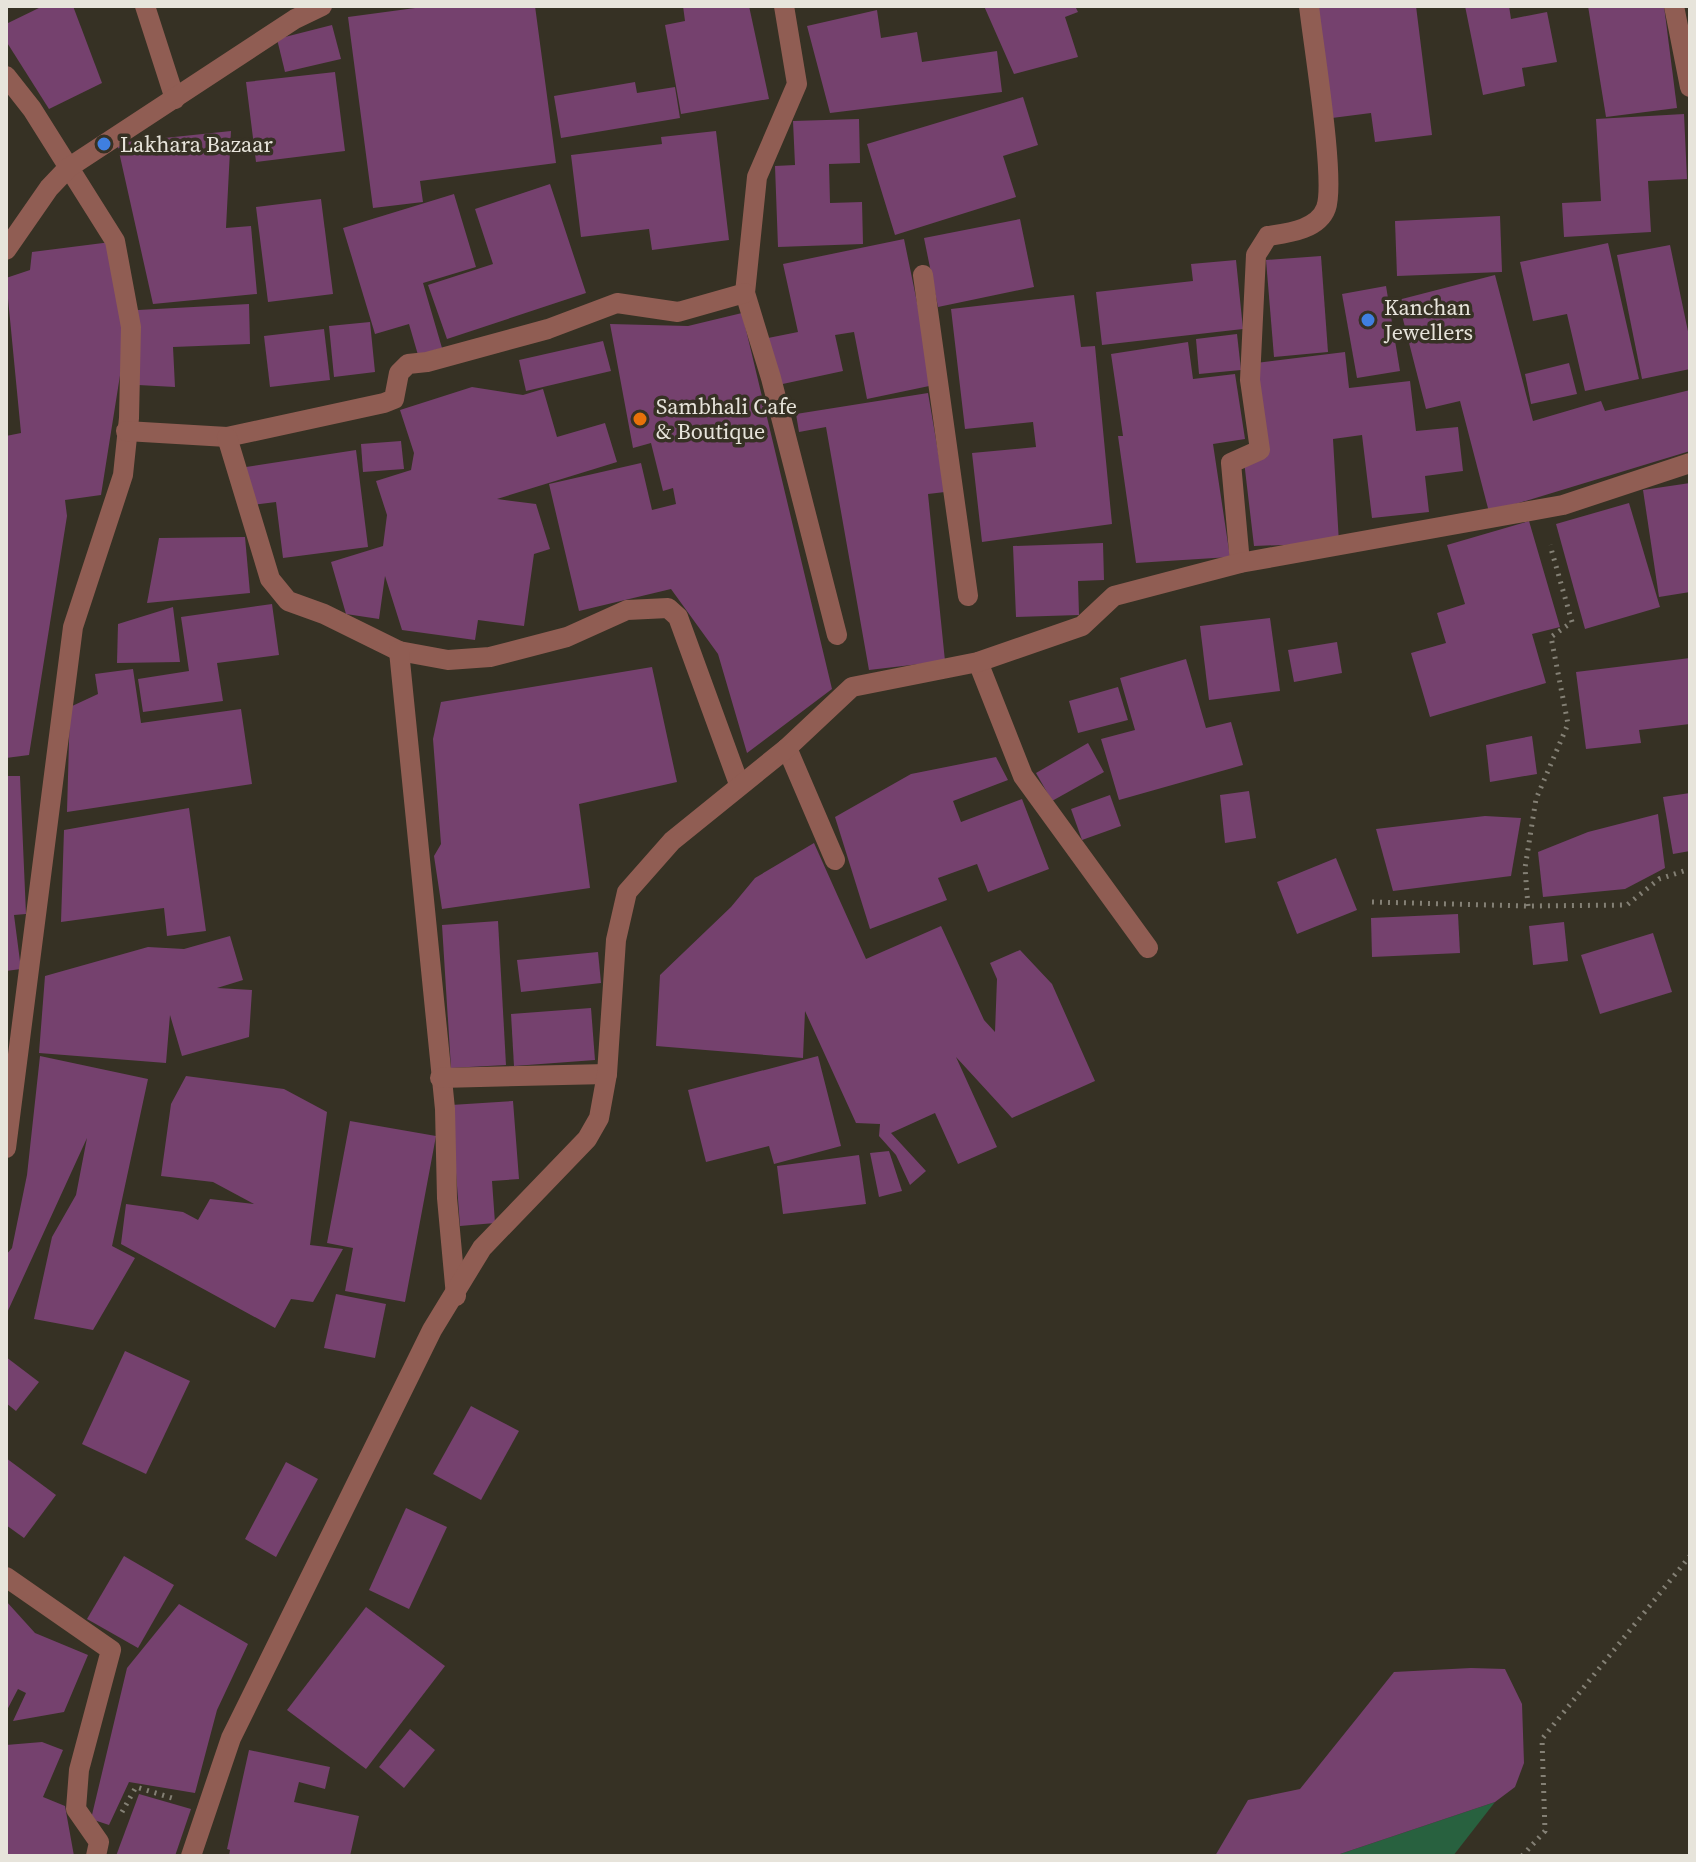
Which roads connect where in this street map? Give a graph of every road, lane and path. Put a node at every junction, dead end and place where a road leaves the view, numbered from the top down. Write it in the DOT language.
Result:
graph roads {
  1 [pos="145,6"];
  2 [pos="322,6"];
  3 [pos="784,6"];
  4 [pos="1309,6"];
  5 [pos="1674,6"];
  6 [pos="6,76"];
  7 [pos="1690,87"];
  8 [pos="175,99"];
  9 [pos="68,168"];
  10 [pos="6,250"];
  11 [pos="923,275"];
  12 [pos="745,293"];
  13 [pos="126,431"];
  14 [pos="227,437"];
  15 [pos="1690,463"];
  16 [pos="1540,510"];
  17 [pos="1240,563"];
  18 [pos="968,596"];
  19 [pos="837,635"];
  20 [pos="399,651"];
  21 [pos="978,662"];
  22 [pos="787,748"];
  23 [pos="739,784"];
  24 [pos="835,860"];
  25 [pos="1690,869"];
  26 [pos="1372,902"];
  27 [pos="1528,906"];
  28 [pos="1148,948"];
  29 [pos="607,1074"];
  30 [pos="440,1078"];
  31 [pos="6,1148"];
  32 [pos="456,1296"];
  33 [pos="1690,1556"];
  34 [pos="6,1577"];
  35 [pos="207,1808"];
  36 [pos="97,1849"];
  37 [pos="191,1856"];
  38 [pos="1522,1856"];
  1 -- 8 [label="street"];
  2 -- 8 [label="street"];
  3 -- 12 [label="street"];
  4 -- 17 [label="street"];
  5 -- 7 [label="street"];
  6 -- 9 [label="street"];
  8 -- 9 [label="street"];
  9 -- 10 [label="street"];
  9 -- 13 [label="street"];
  11 -- 18 [label="street"];
  12 -- 14 [label="street"];
  12 -- 19 [label="street"];
  13 -- 14 [label="street"];
  13 -- 31 [label="street"];
  14 -- 20 [label="street"];
  15 -- 16 [label="street"];
  16 -- 17 [label="street"];
  16 -- 27 [label="path"];
  17 -- 21 [label="street"];
  20 -- 23 [label="street"];
  20 -- 30 [label="street"];
  21 -- 22 [label="street"];
  21 -- 28 [label="street"];
  22 -- 23 [label="street"];
  22 -- 24 [label="street"];
  23 -- 29 [label="street"];
  25 -- 27 [label="path"];
  26 -- 27 [label="path"];
  29 -- 30 [label="street"];
  29 -- 32 [label="street"];
  30 -- 32 [label="street"];
  32 -- 35 [label="street"];
  33 -- 38 [label="path"];
  34 -- 36 [label="street"];
  35 -- 36 [label="path"];
  35 -- 37 [label="street"];
}
